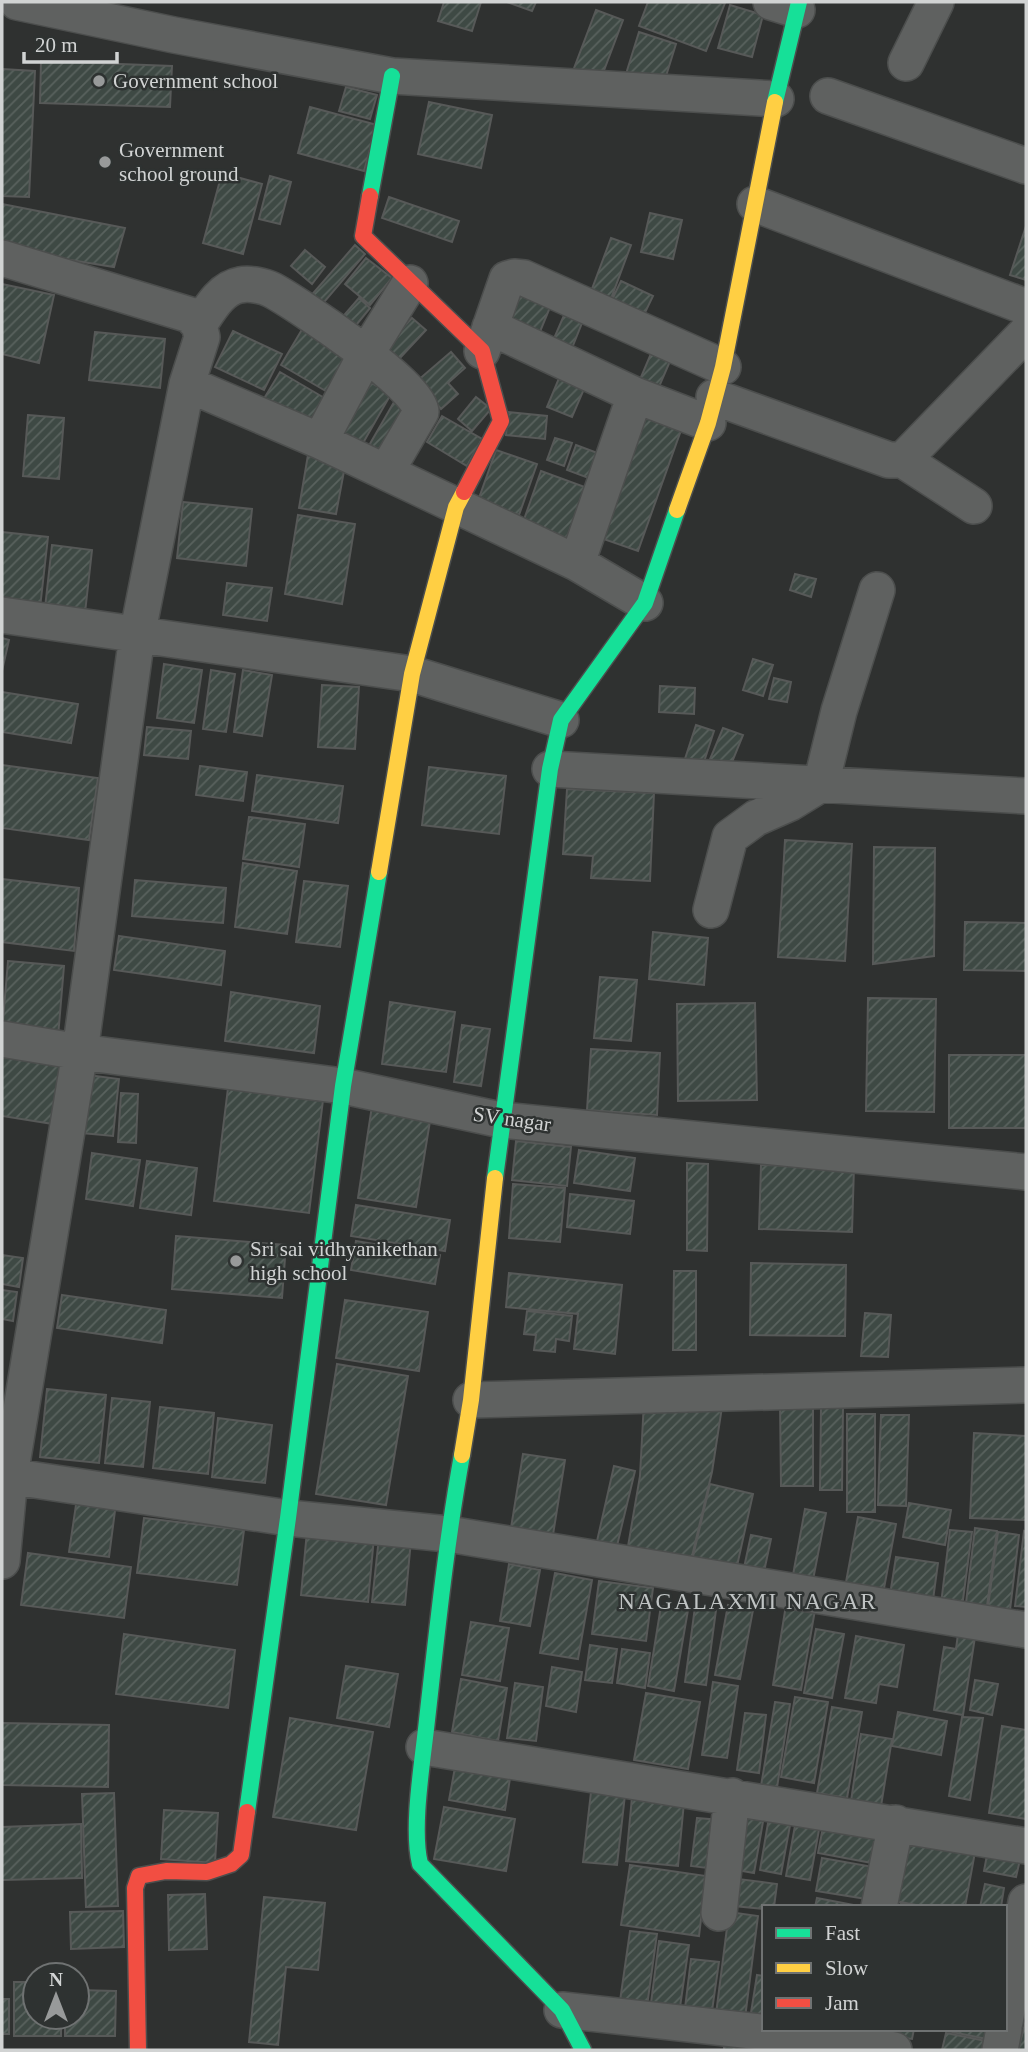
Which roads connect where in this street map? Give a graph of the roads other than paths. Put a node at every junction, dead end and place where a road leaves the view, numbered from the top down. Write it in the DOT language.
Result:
graph roads {
  1 [pos="17,2"];
  2 [pos="936,2"];
  3 [pos="789,4"];
  4 [pos="906,63"];
  5 [pos="392,76"];
  6 [pos="828,96"];
  7 [pos="776,99"];
  8 [pos="1026,166"];
  9 [pos="755,204"];
  10 [pos="2,258"];
  11 [pos="410,283"];
  12 [pos="1026,307"];
  13 [pos="199,326"];
  14 [pos="1026,333"];
  15 [pos="486,339"];
  16 [pos="366,354"];
  17 [pos="187,384"];
  18 [pos="635,395"];
  19 [pos="715,396"];
  20 [pos="320,441"];
  21 [pos="904,460"];
  22 [pos="386,472"];
  23 [pos="974,506"];
  24 [pos="456,507"];
  25 [pos="577,563"];
  26 [pos="877,590"];
  27 [pos="645,603"];
  28 [pos="2,615"];
  29 [pos="136,636"];
  30 [pos="412,674"];
  31 [pos="561,720"];
  32 [pos="550,769"];
  33 [pos="821,784"];
  34 [pos="1026,796"];
  35 [pos="711,911"];
  36 [pos="2,1039"];
  37 [pos="80,1052"];
  38 [pos="343,1086"];
  39 [pos="501,1120"];
  40 [pos="1026,1172"];
  41 [pos="1026,1385"];
  42 [pos="471,1400"];
  43 [pos="6,1475"];
  44 [pos="288,1518"];
  45 [pos="448,1534"];
  46 [pos="2,1561"];
  47 [pos="1026,1630"];
  48 [pos="424,1747"];
  49 [pos="732,1796"];
  50 [pos="896,1823"];
  51 [pos="1026,1846"];
  52 [pos="1026,1902"];
  53 [pos="879,1905"];
  54 [pos="719,1913"];
  55 [pos="562,2010"];
  56 [pos="1007,2011"];
  57 [pos="762,2028"];
  58 [pos="798,2031"];
  59 [pos="1004,2031"];
  60 [pos="854,2036"];
  61 [pos="138,2050"];
  62 [pos="583,2050"];
  63 [pos="894,2050"];
  64 [pos="1000,2050"];
  1 -- 5 [label="street"];
  2 -- 4 [label="street"];
  3 -- 7 [label="street"];
  5 -- 7 [label="street"];
  5 -- 11 [label="street"];
  6 -- 8 [label="street"];
  7 -- 9 [label="street"];
  9 -- 12 [label="street"];
  9 -- 19 [label="street"];
  10 -- 13 [label="street"];
  11 -- 15 [label="street"];
  11 -- 16 [label="street"];
  13 -- 16 [label="street"];
  13 -- 17 [label="street"];
  14 -- 21 [label="street"];
  15 -- 18 [label="street"];
  15 -- 19 [label="street"];
  15 -- 24 [label="street"];
  16 -- 20 [label="street"];
  16 -- 22 [label="street"];
  17 -- 20 [label="street"];
  17 -- 29 [label="street"];
  18 -- 19 [label="street"];
  18 -- 25 [label="street"];
  19 -- 21 [label="street"];
  19 -- 27 [label="street"];
  20 -- 22 [label="street"];
  21 -- 23 [label="street"];
  22 -- 24 [label="street"];
  24 -- 25 [label="street"];
  24 -- 30 [label="street"];
  25 -- 27 [label="street"];
  26 -- 33 [label="street"];
  27 -- 31 [label="street"];
  28 -- 29 [label="street"];
  29 -- 30 [label="street"];
  29 -- 37 [label="street"];
  30 -- 31 [label="street"];
  30 -- 38 [label="street"];
  31 -- 32 [label="street"];
  32 -- 33 [label="street"];
  32 -- 39 [label="street"];
  33 -- 34 [label="street"];
  33 -- 35 [label="street"];
  36 -- 37 [label="street, SV nagar"];
  37 -- 38 [label="street, SV nagar"];
  37 -- 43 [label="street"];
  38 -- 39 [label="street, SV nagar"];
  38 -- 44 [label="street"];
  39 -- 40 [label="street, SV nagar"];
  39 -- 42 [label="street"];
  41 -- 42 [label="street"];
  42 -- 45 [label="street"];
  43 -- 44 [label="street"];
  43 -- 46 [label="street"];
  44 -- 45 [label="street"];
  44 -- 61 [label="street"];
  45 -- 47 [label="street"];
  45 -- 48 [label="street"];
  48 -- 49 [label="street"];
  48 -- 55 [label="street"];
  49 -- 50 [label="street"];
  49 -- 54 [label="street"];
  50 -- 51 [label="street"];
  50 -- 53 [label="street"];
  52 -- 56 [label="street"];
  55 -- 57 [label="street"];
  55 -- 62 [label="street"];
  58 -- 60 [label="street"];
  59 -- 64 [label="street"];
  60 -- 63 [label="street"];
}
